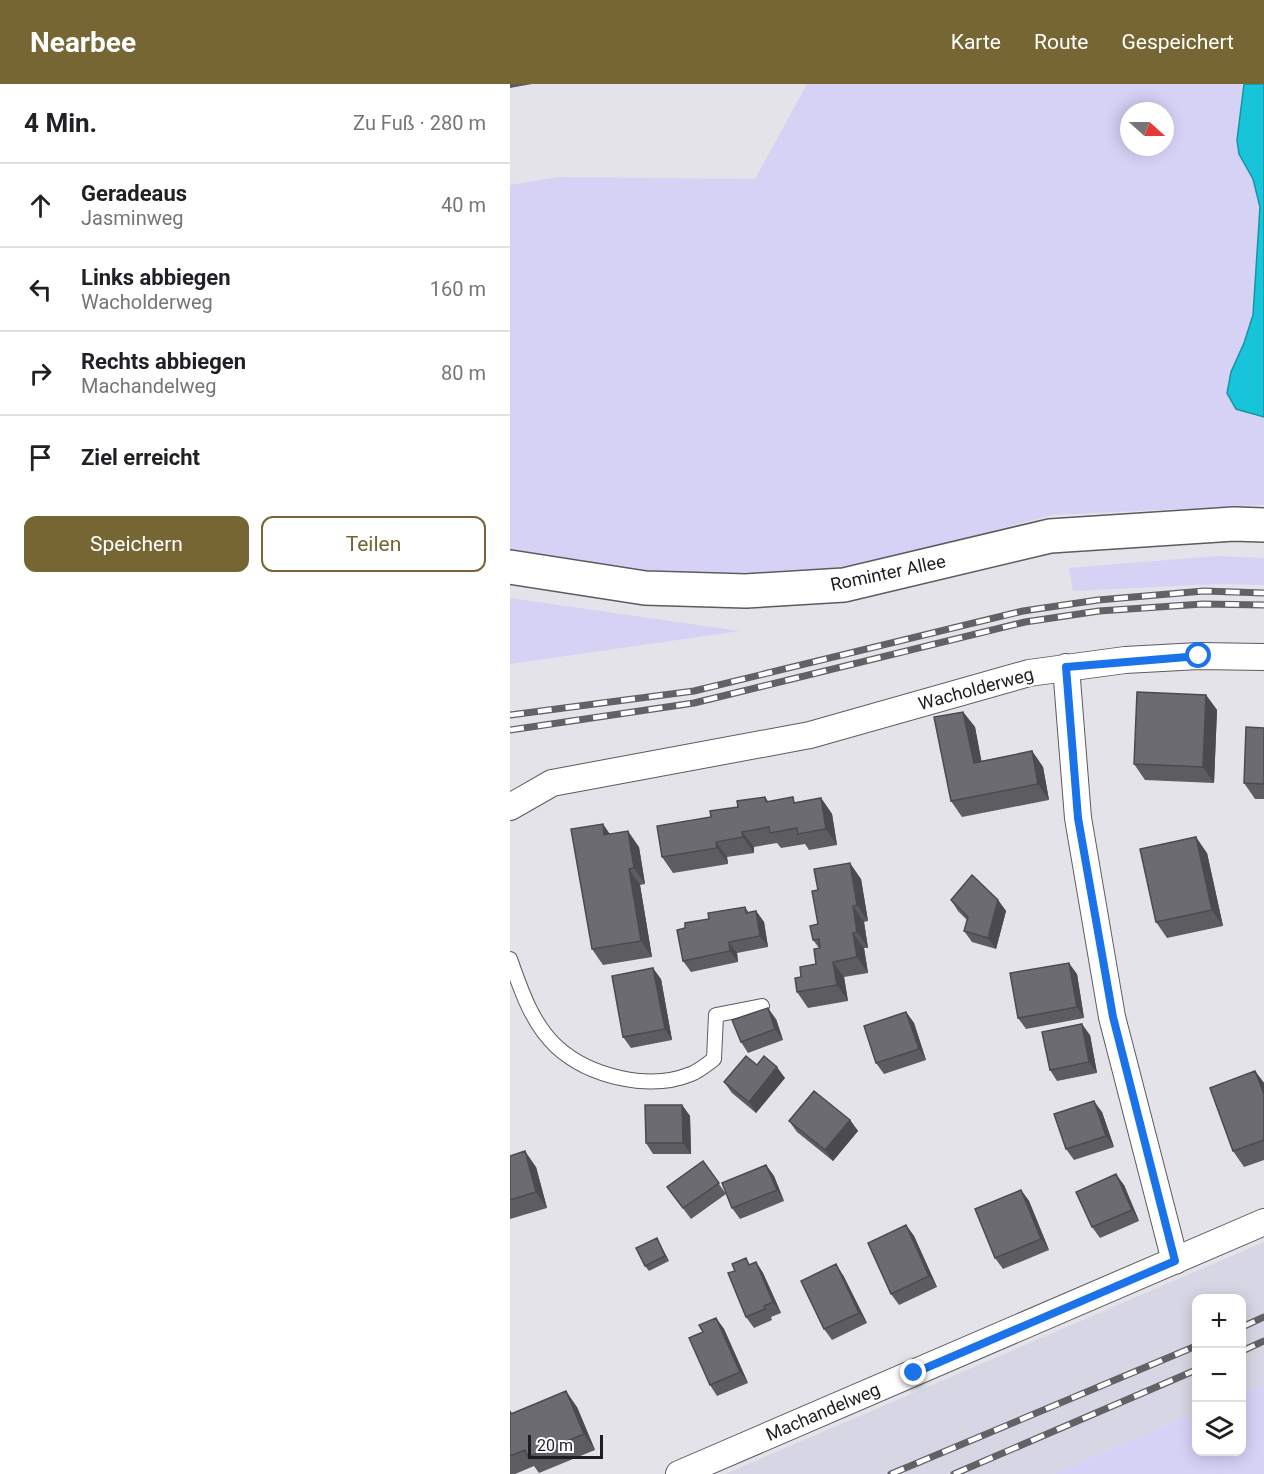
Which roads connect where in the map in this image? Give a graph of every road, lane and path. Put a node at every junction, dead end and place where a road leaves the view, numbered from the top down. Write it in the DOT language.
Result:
graph roads {
  1 [pos="1264,525"];
  2 [pos="510,567"];
  3 [pos="1264,657"];
  4 [pos="1066,667"];
  5 [pos="510,807"];
  6 [pos="510,959"];
  7 [pos="762,1006"];
  8 [pos="1264,1222"];
  9 [pos="1175,1261"];
  10 [pos="679,1474"];
  1 -- 2 [label="street, Rominter Allee"];
  3 -- 4 [label="street, Wacholderweg"];
  4 -- 5 [label="street, Wacholderweg"];
  4 -- 9 [label="street"];
  6 -- 7 [label="lane"];
  8 -- 9 [label="street, Machandelweg"];
  9 -- 10 [label="street, Machandelweg"];
}
